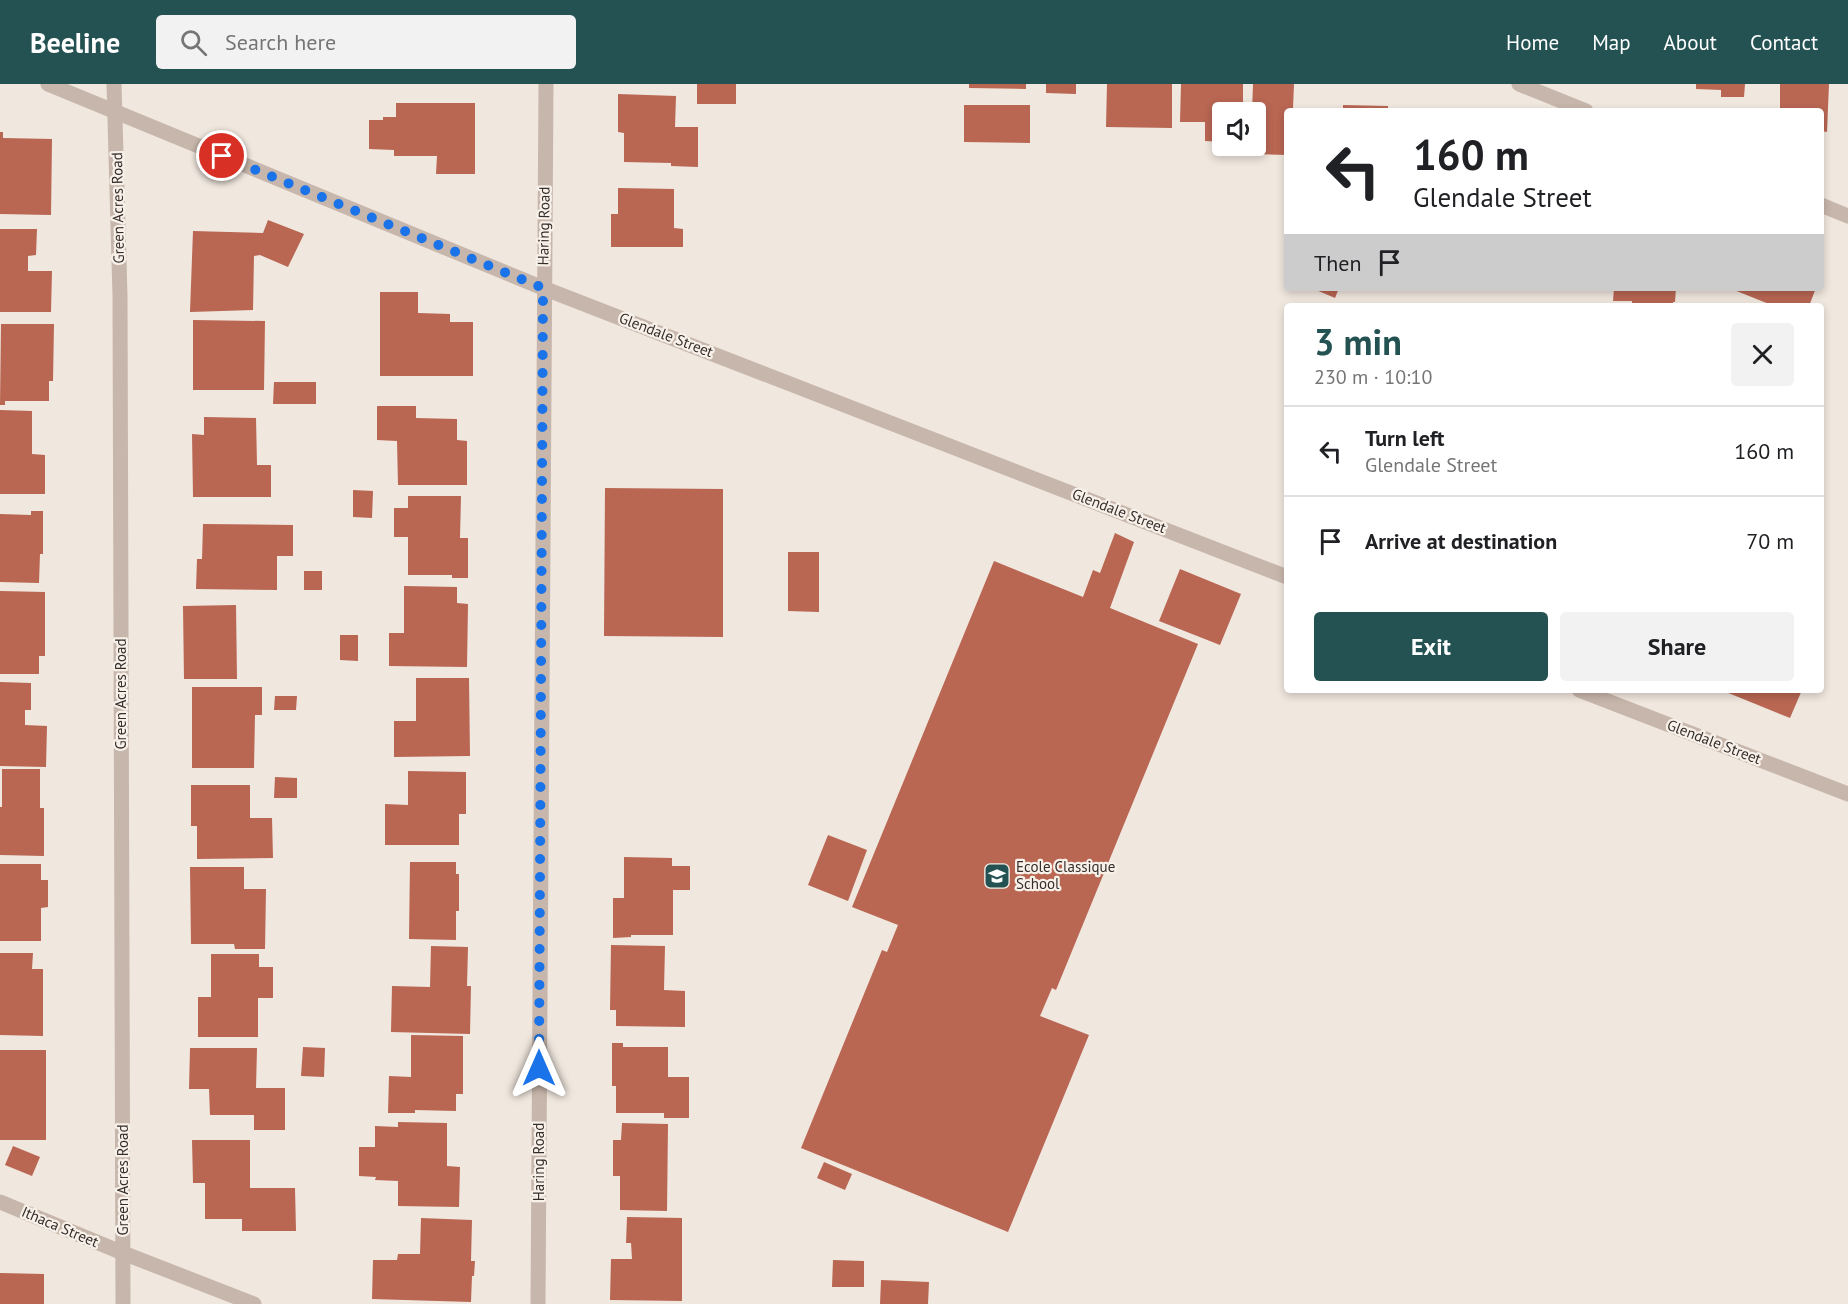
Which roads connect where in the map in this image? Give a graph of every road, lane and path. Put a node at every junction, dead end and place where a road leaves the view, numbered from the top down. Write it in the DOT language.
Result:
graph roads {
  1 [pos="48,84"];
  2 [pos="114,84"];
  3 [pos="546,84"];
  4 [pos="1519,84"];
  5 [pos="1579,108"];
  6 [pos="115,111"];
  7 [pos="1824,207"];
  8 [pos="1848,216"];
  9 [pos="543,288"];
  10 [pos="1284,576"];
  11 [pos="1588,693"];
  12 [pos="1848,794"];
  13 [pos="0,1202"];
  14 [pos="123,1253"];
  15 [pos="123,1304"];
  16 [pos="254,1304"];
  17 [pos="538,1304"];
  1 -- 6 [label="street, Glendale Street"];
  2 -- 6 [label="street, Green Acres Road"];
  3 -- 9 [label="street, Haring Road"];
  4 -- 5 [label="street"];
  6 -- 9 [label="street, Glendale Street"];
  6 -- 14 [label="street, Green Acres Road"];
  7 -- 8 [label="street"];
  9 -- 10 [label="street, Glendale Street"];
  9 -- 17 [label="street, Haring Road"];
  11 -- 12 [label="street, Glendale Street"];
  13 -- 14 [label="street, Ithaca Street"];
  14 -- 15 [label="street, Green Acres Road"];
  14 -- 16 [label="street, Ithaca Street"];
}
